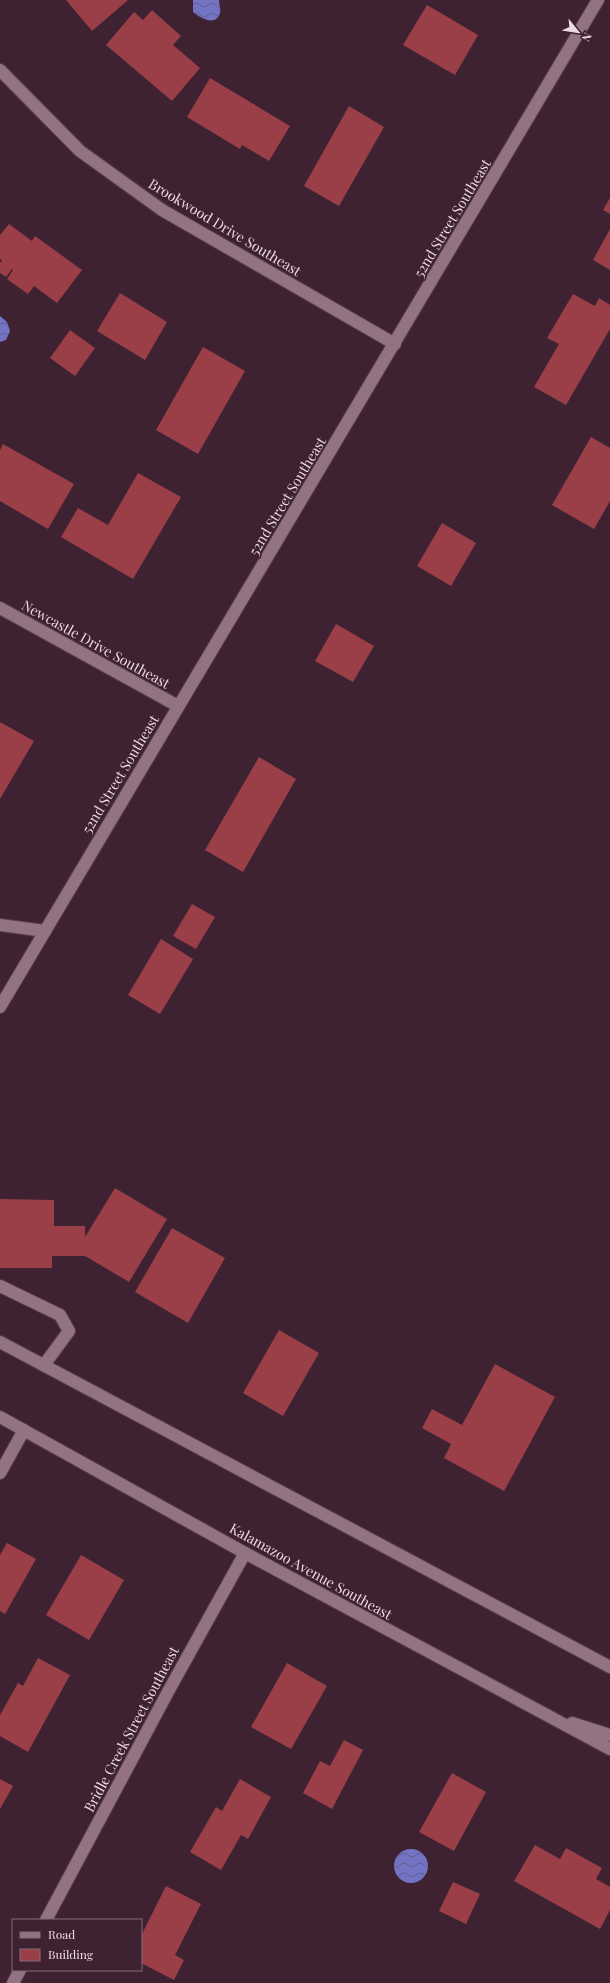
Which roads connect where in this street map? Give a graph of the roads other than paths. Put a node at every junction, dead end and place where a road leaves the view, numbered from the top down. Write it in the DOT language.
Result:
graph roads {
  1 [pos="598,0"];
  2 [pos="0,70"];
  3 [pos="396,344"];
  4 [pos="0,608"];
  5 [pos="178,706"];
  6 [pos="0,925"];
  7 [pos="45,931"];
  8 [pos="0,1007"];
  9 [pos="0,1286"];
  10 [pos="0,1342"];
  11 [pos="44,1365"];
  12 [pos="0,1417"];
  13 [pos="24,1430"];
  14 [pos="0,1473"];
  15 [pos="245,1553"];
  16 [pos="610,1667"];
  17 [pos="541,1712"];
  18 [pos="610,1735"];
  19 [pos="610,1749"];
  20 [pos="47,1919"];
  21 [pos="19,1971"];
  22 [pos="13,1983"];
  1 -- 3 [label="main road, 52nd Street Southeast"];
  2 -- 3 [label="main road, Brookwood Drive Southeast"];
  3 -- 5 [label="main road, 52nd Street Southeast"];
  4 -- 5 [label="main road, Newcastle Drive Southeast"];
  5 -- 7 [label="main road, 52nd Street Southeast"];
  6 -- 7 [label="main road"];
  7 -- 8 [label="main road, 52nd Street Southeast"];
  9 -- 11 [label="main road"];
  10 -- 11 [label="main road"];
  11 -- 16 [label="main road"];
  12 -- 13 [label="main road, Kalamazoo Avenue Southeast"];
  13 -- 14 [label="main road"];
  13 -- 15 [label="main road, Kalamazoo Avenue Southeast"];
  15 -- 17 [label="main road, Kalamazoo Avenue Southeast"];
  15 -- 20 [label="main road, Bridle Creek Street Southeast"];
  17 -- 18 [label="main road"];
  17 -- 19 [label="main road, Kalamazoo Avenue Southeast"];
  21 -- 22 [label="main road"];
}
